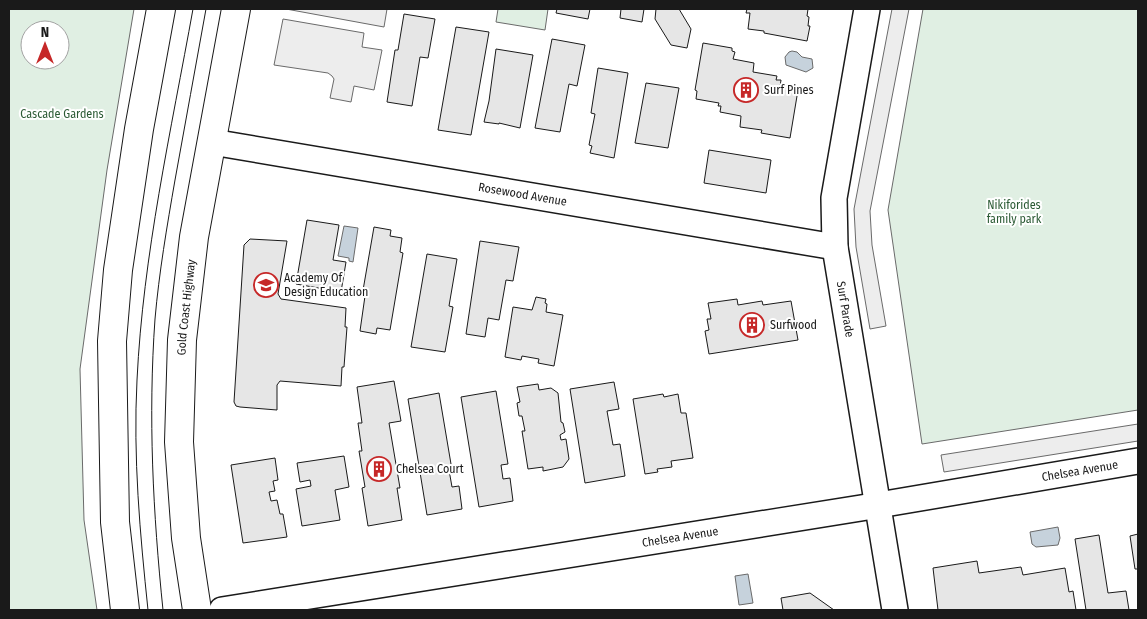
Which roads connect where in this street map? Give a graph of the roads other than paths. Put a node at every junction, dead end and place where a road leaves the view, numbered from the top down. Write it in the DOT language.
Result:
graph roads {
  1 [pos="161,9"];
  2 [pos="236,9"];
  3 [pos="867,9"];
  4 [pos="212,142"];
  5 [pos="835,247"];
  6 [pos="1138,461"];
  7 [pos="878,505"];
  8 [pos="125,610"];
  9 [pos="197,610"];
  10 [pos="222,610"];
  11 [pos="895,610"];
  1 -- 8 [label="highway"];
  2 -- 4 [label="highway, Gold Coast Highway"];
  3 -- 5 [label="street, Surf Parade"];
  4 -- 5 [label="street, Rosewood Avenue"];
  4 -- 9 [label="highway, Gold Coast Highway"];
  5 -- 7 [label="street, Surf Parade"];
  6 -- 7 [label="street, Chelsea Avenue"];
  7 -- 10 [label="street, Chelsea Avenue"];
  7 -- 11 [label="street, Surf Parade"];
}
